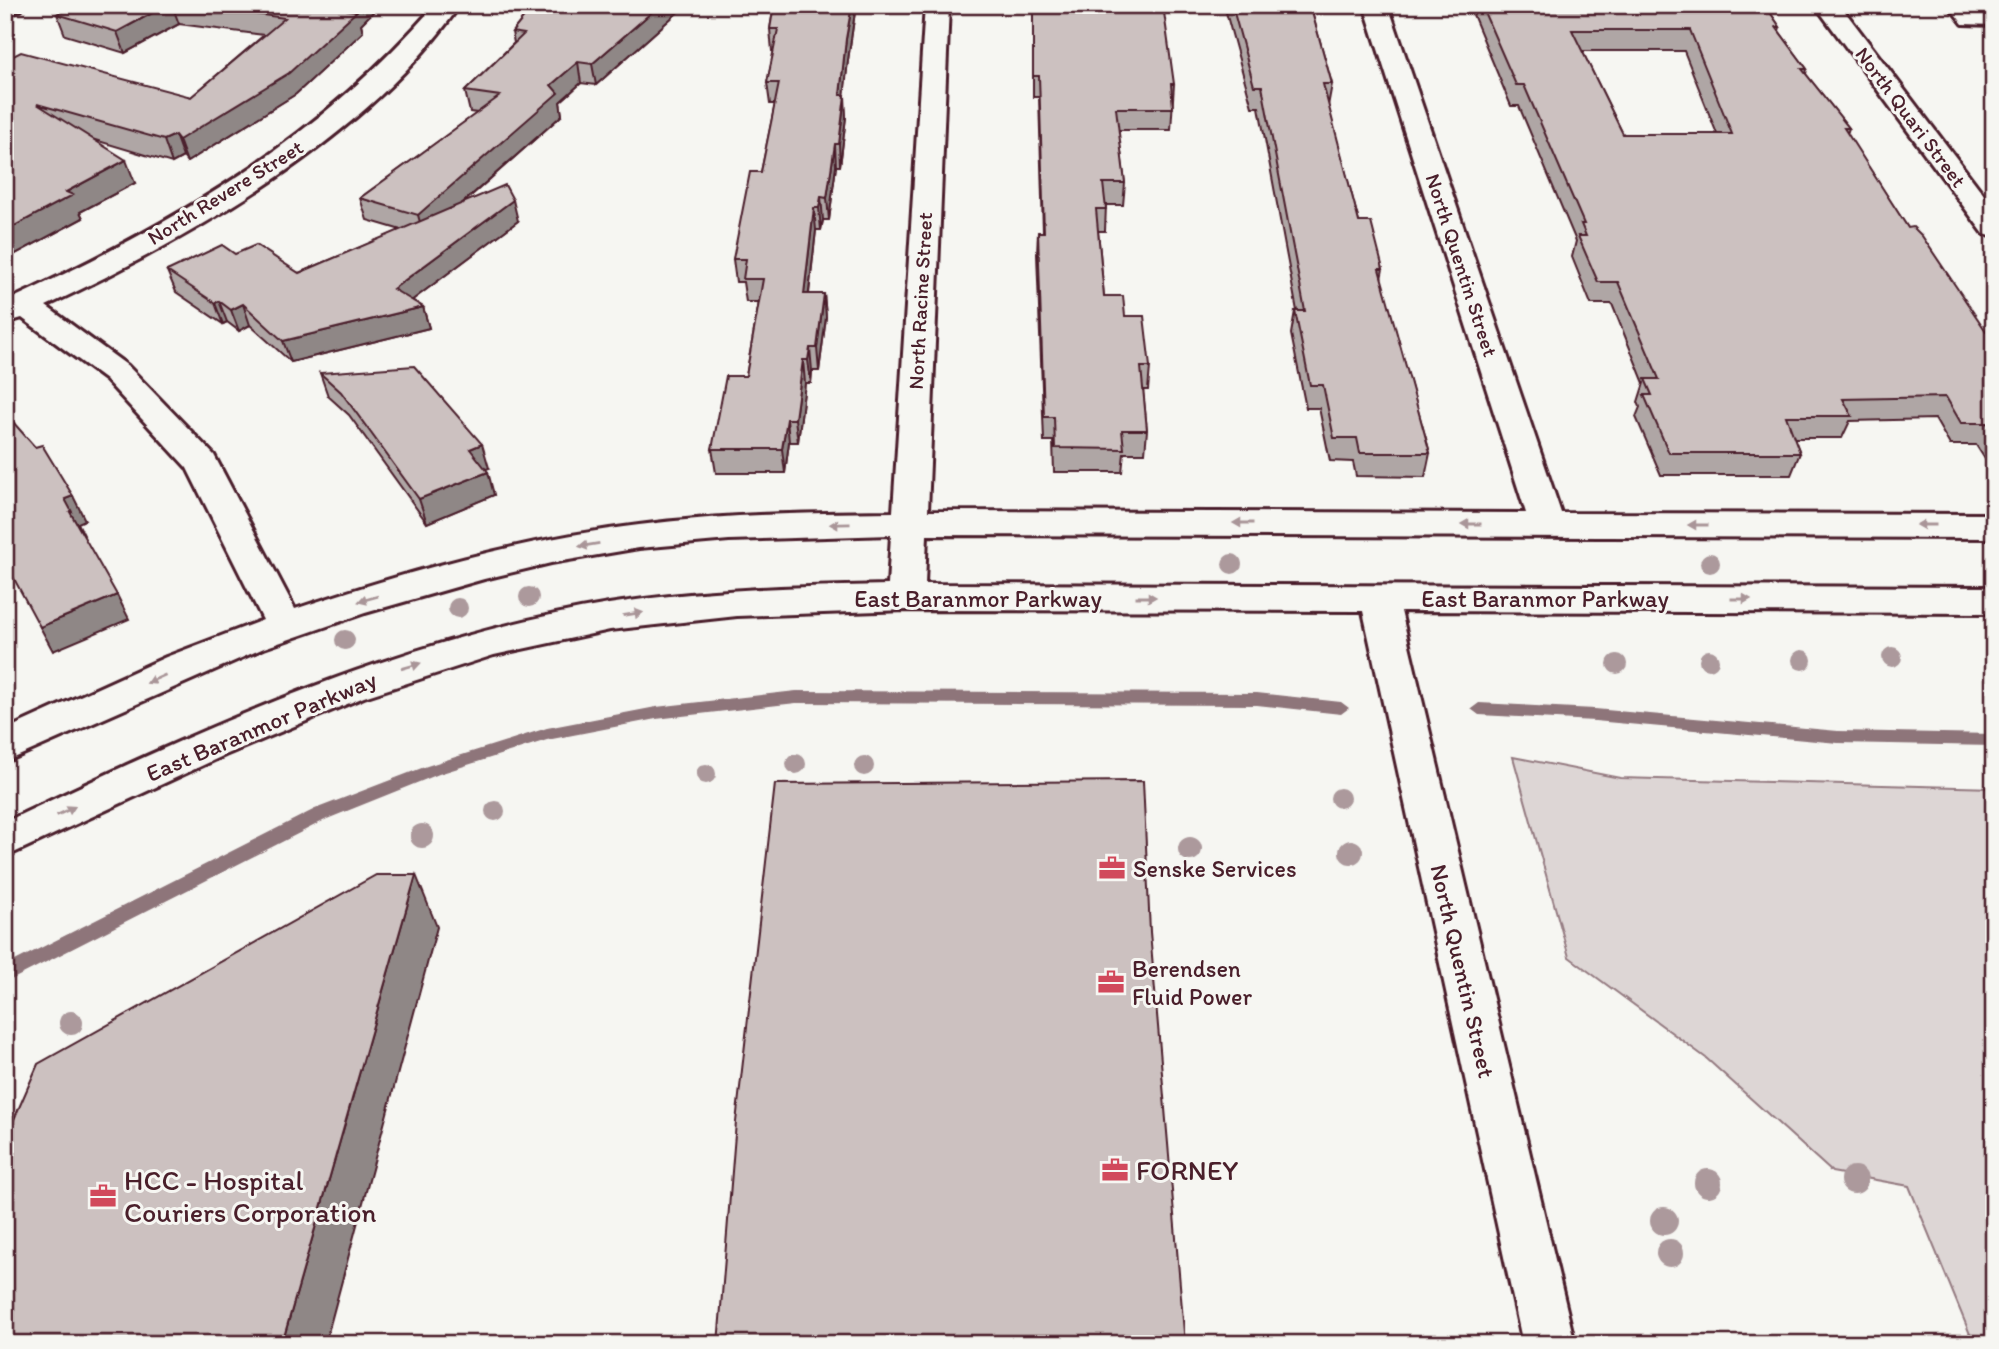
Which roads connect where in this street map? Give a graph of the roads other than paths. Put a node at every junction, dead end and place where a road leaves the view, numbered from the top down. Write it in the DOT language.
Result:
graph roads {
  1 [pos="12,5"];
  2 [pos="448,5"];
  3 [pos="937,5"];
  4 [pos="1376,5"];
  5 [pos="1828,5"];
  6 [pos="1960,5"];
  7 [pos="5,9"];
  8 [pos="1994,18"];
  9 [pos="1994,228"];
  10 [pos="15,310"];
  11 [pos="908,523"];
  12 [pos="1547,524"];
  13 [pos="1994,526"];
  14 [pos="906,597"];
  15 [pos="1379,598"];
  16 [pos="1994,600"];
  17 [pos="285,626"];
  18 [pos="5,747"];
  19 [pos="5,841"];
  20 [pos="1549,1344"];
  1 -- 7 [label="street"];
  2 -- 10 [label="street, North Revere Street"];
  3 -- 11 [label="street, North Racine Street"];
  4 -- 12 [label="street, North Quentin Street"];
  5 -- 9 [label="street, North Quari Street"];
  6 -- 8 [label="street"];
  10 -- 17 [label="street"];
  12 -- 11 [label="street, one-way"];
  11 -- 14 [label="street, North Racine Street"];
  11 -- 17 [label="street, one-way"];
  13 -- 12 [label="street, one-way"];
  14 -- 15 [label="street, East Baranmor Parkway, one-way"];
  19 -- 14 [label="street, East Baranmor Parkway, one-way"];
  15 -- 16 [label="street, East Baranmor Parkway, one-way"];
  15 -- 20 [label="street, North Quentin Street"];
  17 -- 18 [label="street, one-way"];
}
